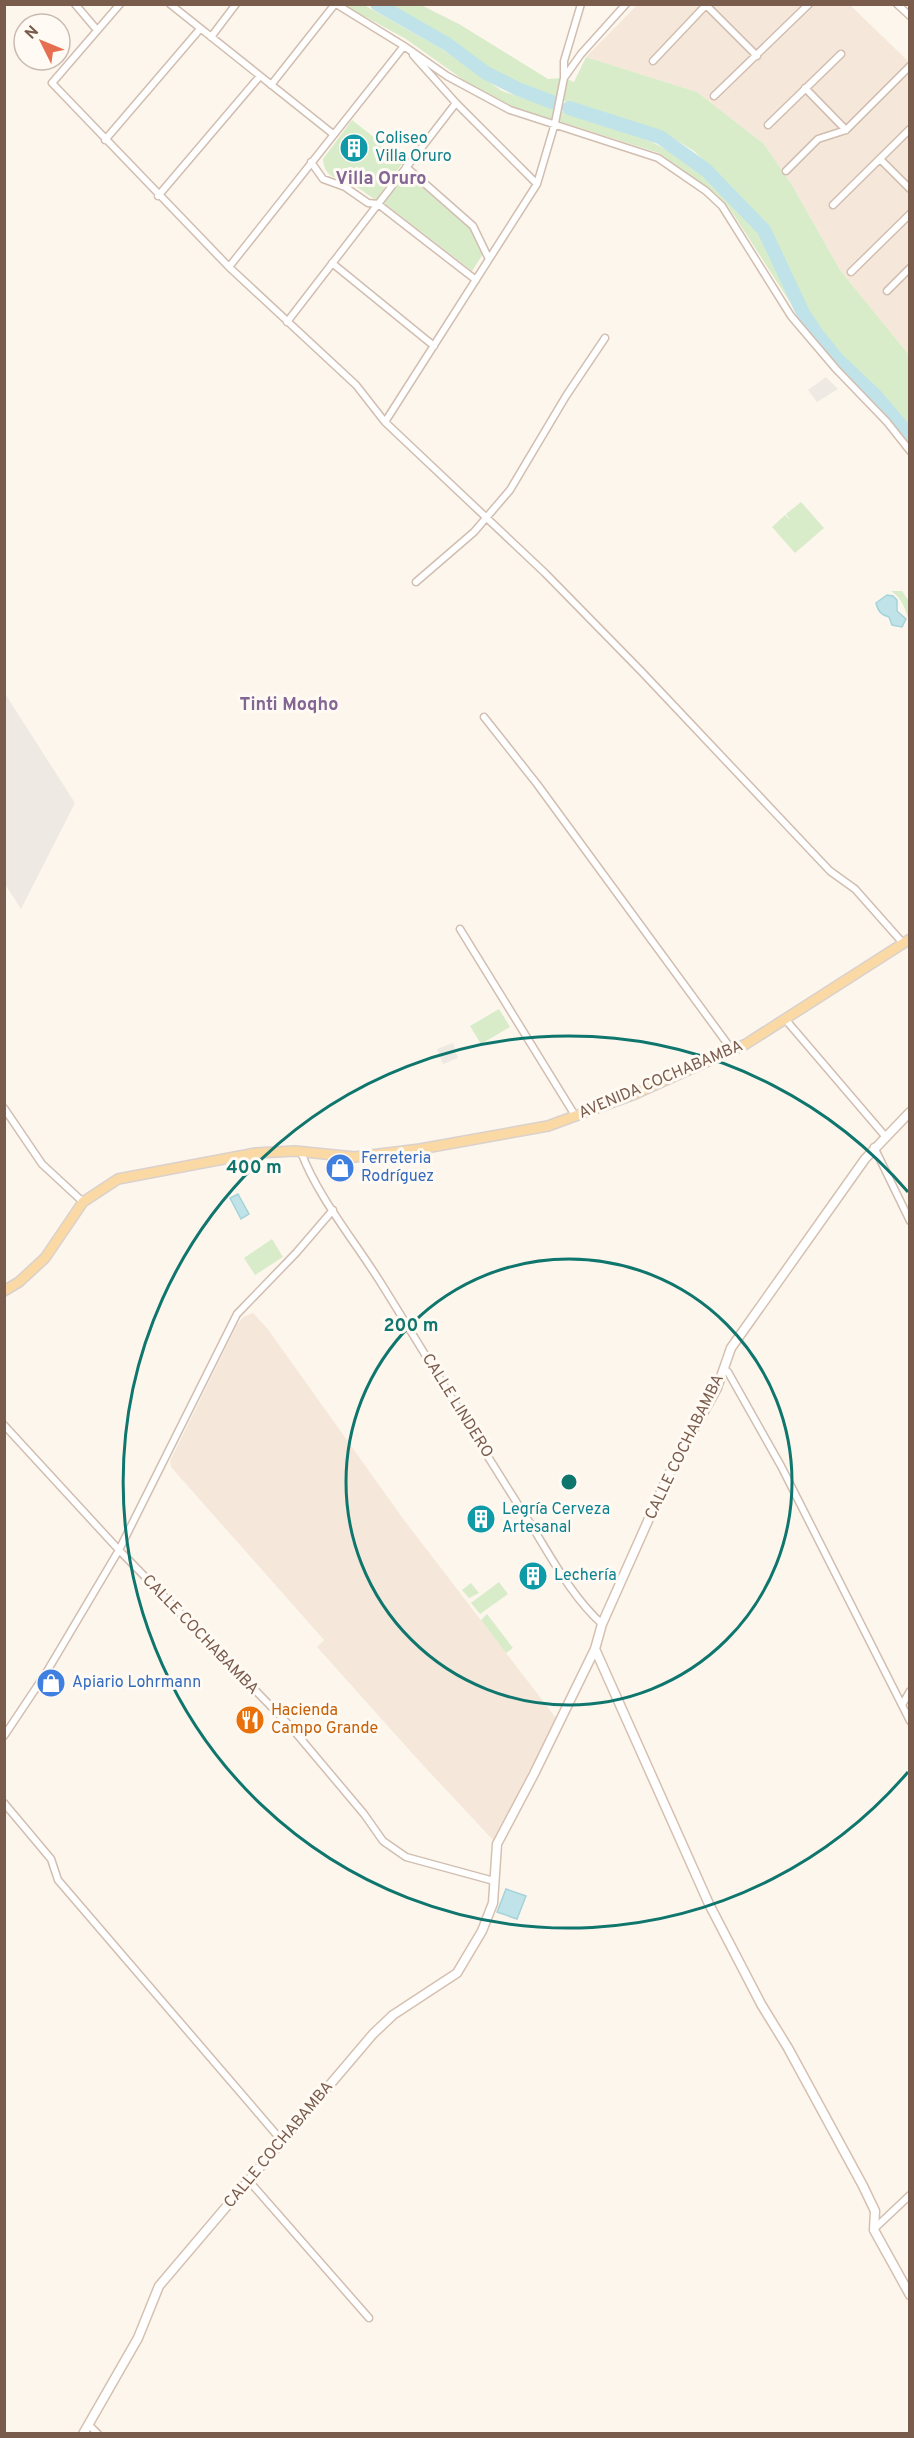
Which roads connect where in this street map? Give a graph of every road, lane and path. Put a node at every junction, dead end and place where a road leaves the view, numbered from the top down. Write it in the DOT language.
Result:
graph roads {
  1 [pos="75,4"];
  2 [pos="120,4"];
  3 [pos="236,4"];
  4 [pos="335,4"];
  5 [pos="581,4"];
  6 [pos="626,4"];
  7 [pos="809,4"];
  8 [pos="897,4"];
  9 [pos="171,5"];
  10 [pos="707,5"];
  11 [pos="909,16"];
  12 [pos="200,29"];
  13 [pos="97,30"];
  14 [pos="211,37"];
  15 [pos="404,46"];
  16 [pos="841,54"];
  17 [pos="757,57"];
  18 [pos="653,61"];
  19 [pos="909,66"];
  20 [pos="260,76"];
  21 [pos="564,78"];
  22 [pos="271,84"];
  23 [pos="806,88"];
  24 [pos="714,96"];
  25 [pos="456,103"];
  26 [pos="555,123"];
  27 [pos="768,125"];
  28 [pos="909,129"];
  29 [pos="846,130"];
  30 [pos="333,134"];
  31 [pos="105,140"];
  32 [pos="880,159"];
  33 [pos="310,162"];
  34 [pos="406,167"];
  35 [pos="786,171"];
  36 [pos="537,184"];
  37 [pos="909,189"];
  38 [pos="158,196"];
  39 [pos="378,204"];
  40 [pos="833,205"];
  41 [pos="909,214"];
  42 [pos="488,257"];
  43 [pos="332,263"];
  44 [pos="229,267"];
  45 [pos="909,268"];
  46 [pos="851,272"];
  47 [pos="476,280"];
  48 [pos="887,291"];
  49 [pos="286,322"];
  50 [pos="605,338"];
  51 [pos="434,346"];
  52 [pos="385,422"];
  53 [pos="909,451"];
  54 [pos="485,518"];
  55 [pos="416,582"];
  56 [pos="484,717"];
  57 [pos="459,929"];
  58 [pos="906,940"];
  59 [pos="785,1019"];
  60 [pos="732,1050"];
  61 [pos="4,1108"];
  62 [pos="909,1112"];
  63 [pos="576,1117"];
  64 [pos="885,1136"];
  65 [pos="874,1148"];
  66 [pos="301,1152"];
  67 [pos="83,1202"];
  68 [pos="333,1210"];
  69 [pos="909,1221"];
  70 [pos="4,1291"];
  71 [pos="724,1369"];
  72 [pos="4,1425"];
  73 [pos="119,1550"];
  74 [pos="602,1624"];
  75 [pos="595,1649"];
  76 [pos="909,1691"];
  77 [pos="902,1705"];
  78 [pos="909,1721"];
  79 [pos="4,1736"];
  80 [pos="4,1803"];
  81 [pos="494,1881"];
  82 [pos="282,2141"];
  83 [pos="249,2181"];
  84 [pos="909,2195"];
  85 [pos="874,2230"];
  86 [pos="909,2295"];
  87 [pos="369,2318"];
  88 [pos="89,2425"];
  89 [pos="83,2433"];
  90 [pos="98,2433"];
  1 -- 13 [label="street"];
  2 -- 13 [label="street"];
  3 -- 14 [label="street"];
  4 -- 15 [label="street"];
  4 -- 22 [label="street"];
  5 -- 21 [label="street"];
  6 -- 21 [label="street"];
  7 -- 17 [label="street"];
  8 -- 11 [label="street"];
  9 -- 12 [label="street"];
  10 -- 17 [label="street"];
  10 -- 18 [label="street"];
  12 -- 14 [label="street"];
  12 -- 31 [label="street"];
  13 -- 31 [label="street"];
  14 -- 20 [label="street"];
  15 -- 25 [label="street"];
  15 -- 26 [label="street"];
  15 -- 30 [label="street"];
  16 -- 23 [label="street"];
  17 -- 24 [label="street"];
  19 -- 29 [label="street"];
  20 -- 22 [label="street"];
  20 -- 38 [label="street"];
  21 -- 26 [label="street"];
  22 -- 30 [label="street"];
  23 -- 27 [label="street"];
  23 -- 29 [label="street"];
  25 -- 34 [label="street"];
  25 -- 36 [label="street"];
  26 -- 36 [label="street"];
  26 -- 53 [label="street"];
  28 -- 32 [label="street"];
  29 -- 35 [label="street"];
  30 -- 33 [label="street"];
  31 -- 38 [label="street"];
  32 -- 37 [label="street"];
  32 -- 40 [label="street"];
  33 -- 39 [label="street"];
  33 -- 44 [label="street"];
  34 -- 39 [label="street"];
  34 -- 42 [label="street"];
  36 -- 42 [label="street"];
  38 -- 44 [label="street"];
  39 -- 43 [label="street"];
  39 -- 47 [label="street"];
  41 -- 46 [label="street"];
  42 -- 47 [label="street"];
  43 -- 49 [label="street"];
  43 -- 51 [label="street"];
  44 -- 49 [label="street"];
  45 -- 48 [label="street"];
  47 -- 51 [label="street"];
  49 -- 52 [label="street"];
  50 -- 54 [label="street"];
  51 -- 52 [label="street"];
  52 -- 54 [label="street"];
  54 -- 55 [label="street"];
  54 -- 58 [label="street"];
  56 -- 60 [label="street"];
  57 -- 63 [label="street"];
  58 -- 59 [label="main road, AVENIDA COCHABAMBA"];
  59 -- 60 [label="main road, AVENIDA COCHABAMBA"];
  59 -- 64 [label="street"];
  60 -- 63 [label="main road, AVENIDA COCHABAMBA"];
  61 -- 67 [label="street"];
  62 -- 64 [label="street, CALLE COCHABAMBA"];
  63 -- 66 [label="main road, AVENIDA COCHABAMBA"];
  64 -- 65 [label="street, CALLE COCHABAMBA"];
  65 -- 69 [label="street"];
  65 -- 71 [label="street, CALLE COCHABAMBA"];
  66 -- 67 [label="main road, AVENIDA COCHABAMBA"];
  66 -- 68 [label="street, CALLE LINDERO"];
  67 -- 70 [label="main road, AVENIDA COCHABAMBA"];
  68 -- 73 [label="street"];
  68 -- 74 [label="street, CALLE LINDERO"];
  71 -- 74 [label="street, CALLE COCHABAMBA"];
  71 -- 77 [label="street"];
  72 -- 73 [label="street, CALLE COCHABAMBA"];
  73 -- 79 [label="street"];
  73 -- 81 [label="street, CALLE COCHABAMBA"];
  74 -- 75 [label="street, CALLE COCHABAMBA"];
  75 -- 81 [label="street, CALLE COCHABAMBA"];
  75 -- 85 [label="street"];
  76 -- 77 [label="street"];
  77 -- 78 [label="street"];
  80 -- 82 [label="street"];
  81 -- 82 [label="street, CALLE COCHABAMBA"];
  82 -- 83 [label="street, CALLE COCHABAMBA"];
  83 -- 87 [label="street"];
  83 -- 88 [label="street, CALLE COCHABAMBA"];
  84 -- 85 [label="street"];
  85 -- 86 [label="street"];
  88 -- 89 [label="street, CALLE COCHABAMBA"];
  88 -- 90 [label="street"];
}
